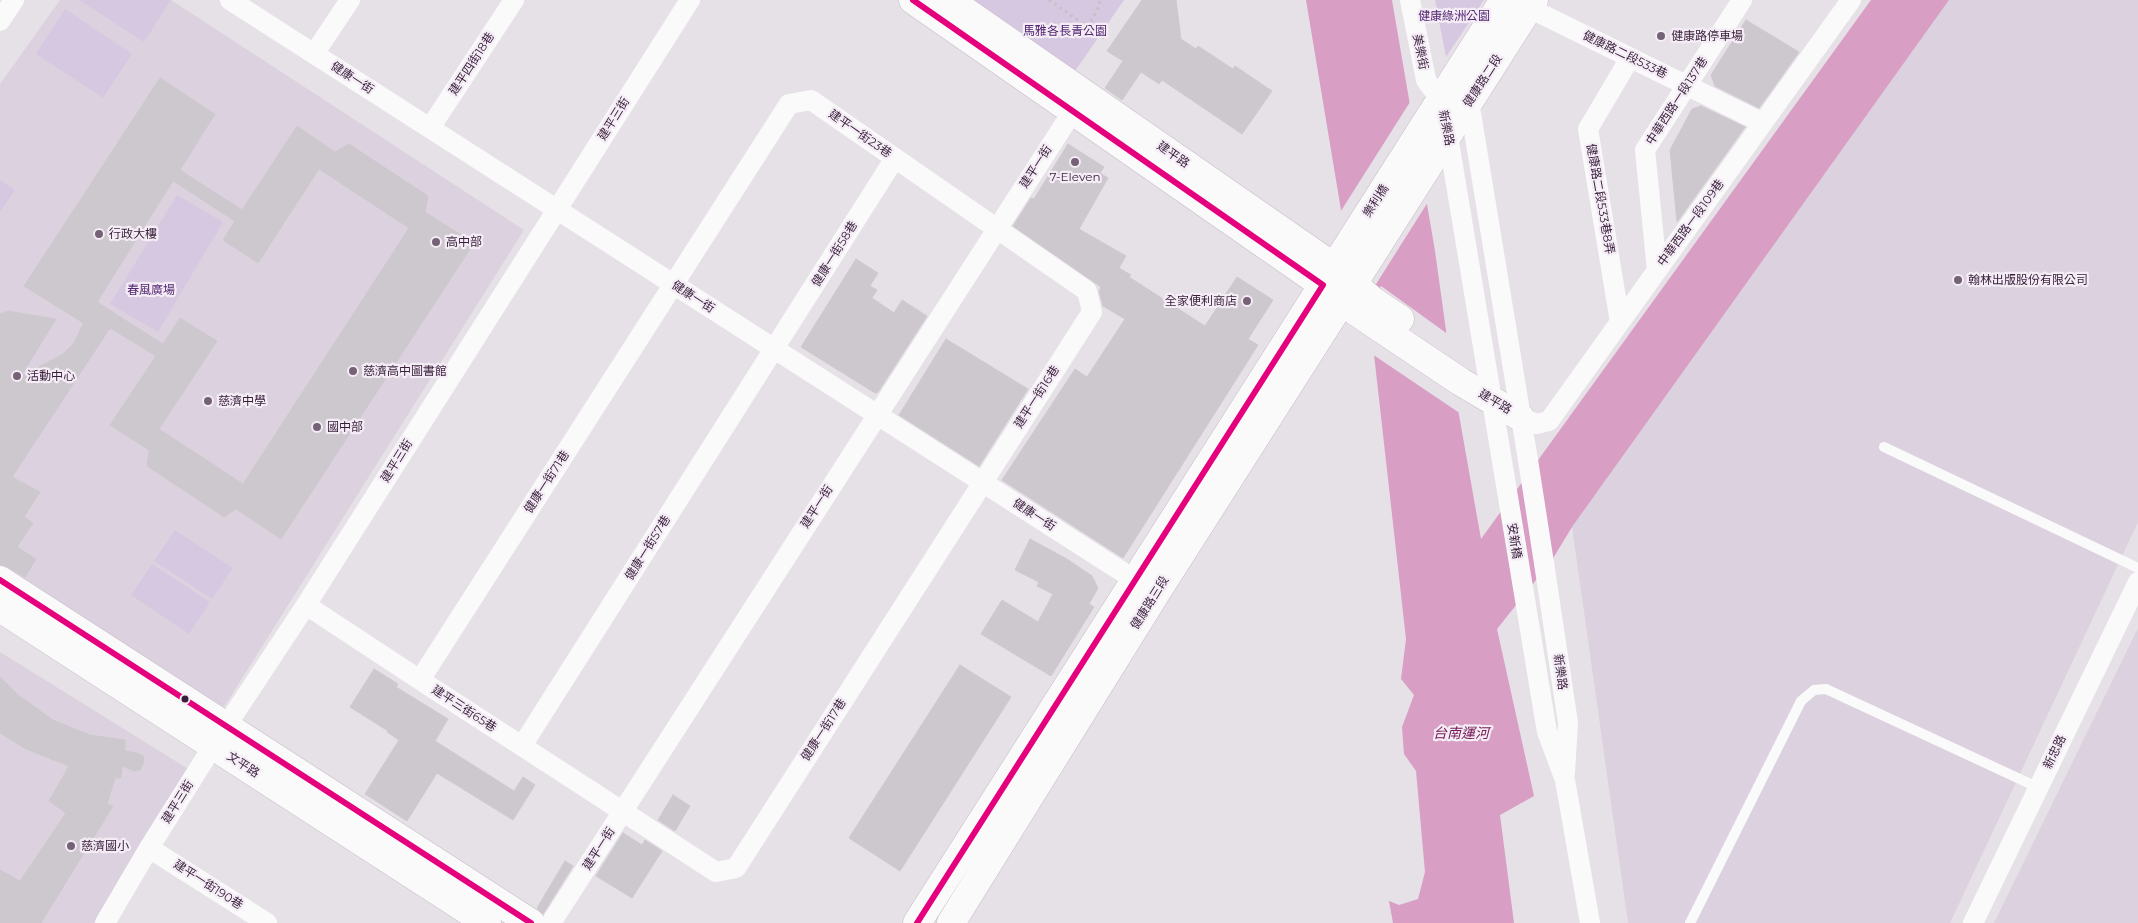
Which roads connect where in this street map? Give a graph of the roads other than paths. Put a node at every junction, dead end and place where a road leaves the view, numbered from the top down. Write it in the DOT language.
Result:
graph roads {
  1 [pos="14,0"];
  2 [pos="230,0"];
  3 [pos="350,0"];
  4 [pos="514,0"];
  5 [pos="690,0"];
  6 [pos="913,0"];
  7 [pos="949,0"];
  8 [pos="1410,0"];
  9 [pos="1742,0"];
  10 [pos="1852,0"];
  11 [pos="1520,2"];
  12 [pos="0,21"];
  13 [pos="314,54"];
  14 [pos="1630,58"];
  15 [pos="1687,86"];
  16 [pos="1440,99"];
  17 [pos="1079,101"];
  18 [pos="1469,101"];
  19 [pos="1763,123"];
  20 [pos="430,128"];
  21 [pos="1418,135"];
  22 [pos="1448,136"];
  23 [pos="895,158"];
  24 [pos="1431,161"];
  25 [pos="557,210"];
  26 [pos="996,228"];
  27 [pos="1657,270"];
  28 [pos="673,284"];
  29 [pos="1348,293"];
  30 [pos="1092,312"];
  31 [pos="1620,322"];
  32 [pos="775,349"];
  33 [pos="1474,379"];
  34 [pos="876,414"];
  35 [pos="1520,417"];
  36 [pos="1884,447"];
  37 [pos="983,482"];
  38 [pos="1504,485"];
  39 [pos="2138,568"];
  40 [pos="0,580"];
  41 [pos="2138,582"];
  42 [pos="1146,586"];
  43 [pos="1523,596"];
  44 [pos="306,605"];
  45 [pos="0,608"];
  46 [pos="420,680"];
  47 [pos="220,736"];
  48 [pos="522,746"];
  49 [pos="1565,780"];
  50 [pos="2037,787"];
  51 [pos="622,812"];
  52 [pos="149,848"];
  53 [pos="105,923"];
  54 [pos="267,923"];
  55 [pos="487,923"];
  56 [pos="530,923"];
  57 [pos="551,923"];
  58 [pos="917,923"];
  59 [pos="951,923"];
  60 [pos="1590,923"];
  61 [pos="1690,923"];
  62 [pos="1973,923"];
  1 -- 12 [label="street"];
  2 -- 13 [label="street, 健康一街"];
  3 -- 13 [label="street"];
  4 -- 20 [label="street, 建平四街18巷"];
  5 -- 25 [label="street, 建平三街"];
  6 -- 17 [label="street, 建平路"];
  7 -- 17 [label="street, 建平路"];
  8 -- 16 [label="street, 美樂街"];
  9 -- 15 [label="street, 中華西路一段137巷"];
  10 -- 19 [label="street, 中華西路一段109巷"];
  11 -- 14 [label="street, 健康路二段533巷"];
  11 -- 16 [label="street, 健康路二段"];
  11 -- 18 [label="street, 健康路二段"];
  13 -- 20 [label="street, 健康一街"];
  14 -- 15 [label="street, 健康路二段533巷"];
  14 -- 31 [label="street, 健康路二段533巷8弄"];
  15 -- 19 [label="street, 健康路二段533巷"];
  15 -- 27 [label="street, 中華西路一段137巷"];
  16 -- 18 [label="street, 新樂路"];
  16 -- 21 [label="street, 健康路二段"];
  16 -- 22 [label="street, 新樂路"];
  17 -- 26 [label="street, 建平一街"];
  17 -- 29 [label="street, 建平路"];
  18 -- 22 [label="street, 健康路二段"];
  18 -- 35 [label="street"];
  19 -- 27 [label="street, 中華西路一段109巷"];
  20 -- 25 [label="street, 健康一街"];
  21 -- 29 [label="street, 樂利橋"];
  22 -- 24 [label="street, 健康路二段"];
  22 -- 33 [label="street, 新樂路"];
  23 -- 26 [label="street, 建平一街23巷"];
  23 -- 28 [label="street, 建平一街23巷"];
  23 -- 32 [label="street, 健康一街58巷"];
  24 -- 29 [label="street, 樂利橋"];
  25 -- 28 [label="street, 健康一街"];
  25 -- 44 [label="street, 建平三街"];
  26 -- 30 [label="street, 建平一街23巷"];
  26 -- 34 [label="street, 建平一街"];
  27 -- 31 [label="street, 中華西路一段109巷"];
  28 -- 32 [label="street, 健康一街"];
  28 -- 46 [label="street, 健康一街71巷"];
  29 -- 33 [label="street, 建平路"];
  29 -- 42 [label="street, 健康路三段"];
  30 -- 37 [label="street, 建平一街16巷"];
  31 -- 35 [label="street, 中華西路一段109巷"];
  32 -- 34 [label="street, 健康一街"];
  32 -- 48 [label="street, 健康一街57巷"];
  33 -- 35 [label="street, 建平路"];
  33 -- 38 [label="street, 新樂路"];
  34 -- 37 [label="street, 健康一街"];
  34 -- 51 [label="street, 建平一街"];
  35 -- 49 [label="street, 新樂路, bridge"];
  36 -- 39 [label="lane"];
  37 -- 42 [label="street, 健康一街"];
  37 -- 51 [label="street, 健康一街17巷"];
  38 -- 43 [label="street, 安新橋"];
  40 -- 47 [label="street, 文平路"];
  41 -- 50 [label="street, 新忠路"];
  42 -- 58 [label="street, 健康路三段"];
  42 -- 59 [label="street, 健康路三段"];
  43 -- 49 [label="street, 新樂路"];
  44 -- 46 [label="street, 建平三街65巷"];
  44 -- 47 [label="street, 建平三街"];
  45 -- 47 [label="street, 文平路"];
  46 -- 48 [label="street, 建平三街65巷"];
  47 -- 52 [label="street, 建平三街"];
  47 -- 55 [label="street, 文平路"];
  47 -- 56 [label="street, 文平路"];
  48 -- 51 [label="street, 建平三街65巷"];
  49 -- 60 [label="street, 新樂路"];
  50 -- 61 [label="lane"];
  50 -- 62 [label="street, 新忠路"];
  51 -- 57 [label="street, 建平一街"];
  52 -- 53 [label="street, 建平三街"];
  52 -- 54 [label="street, 建平一街190巷"];
}
